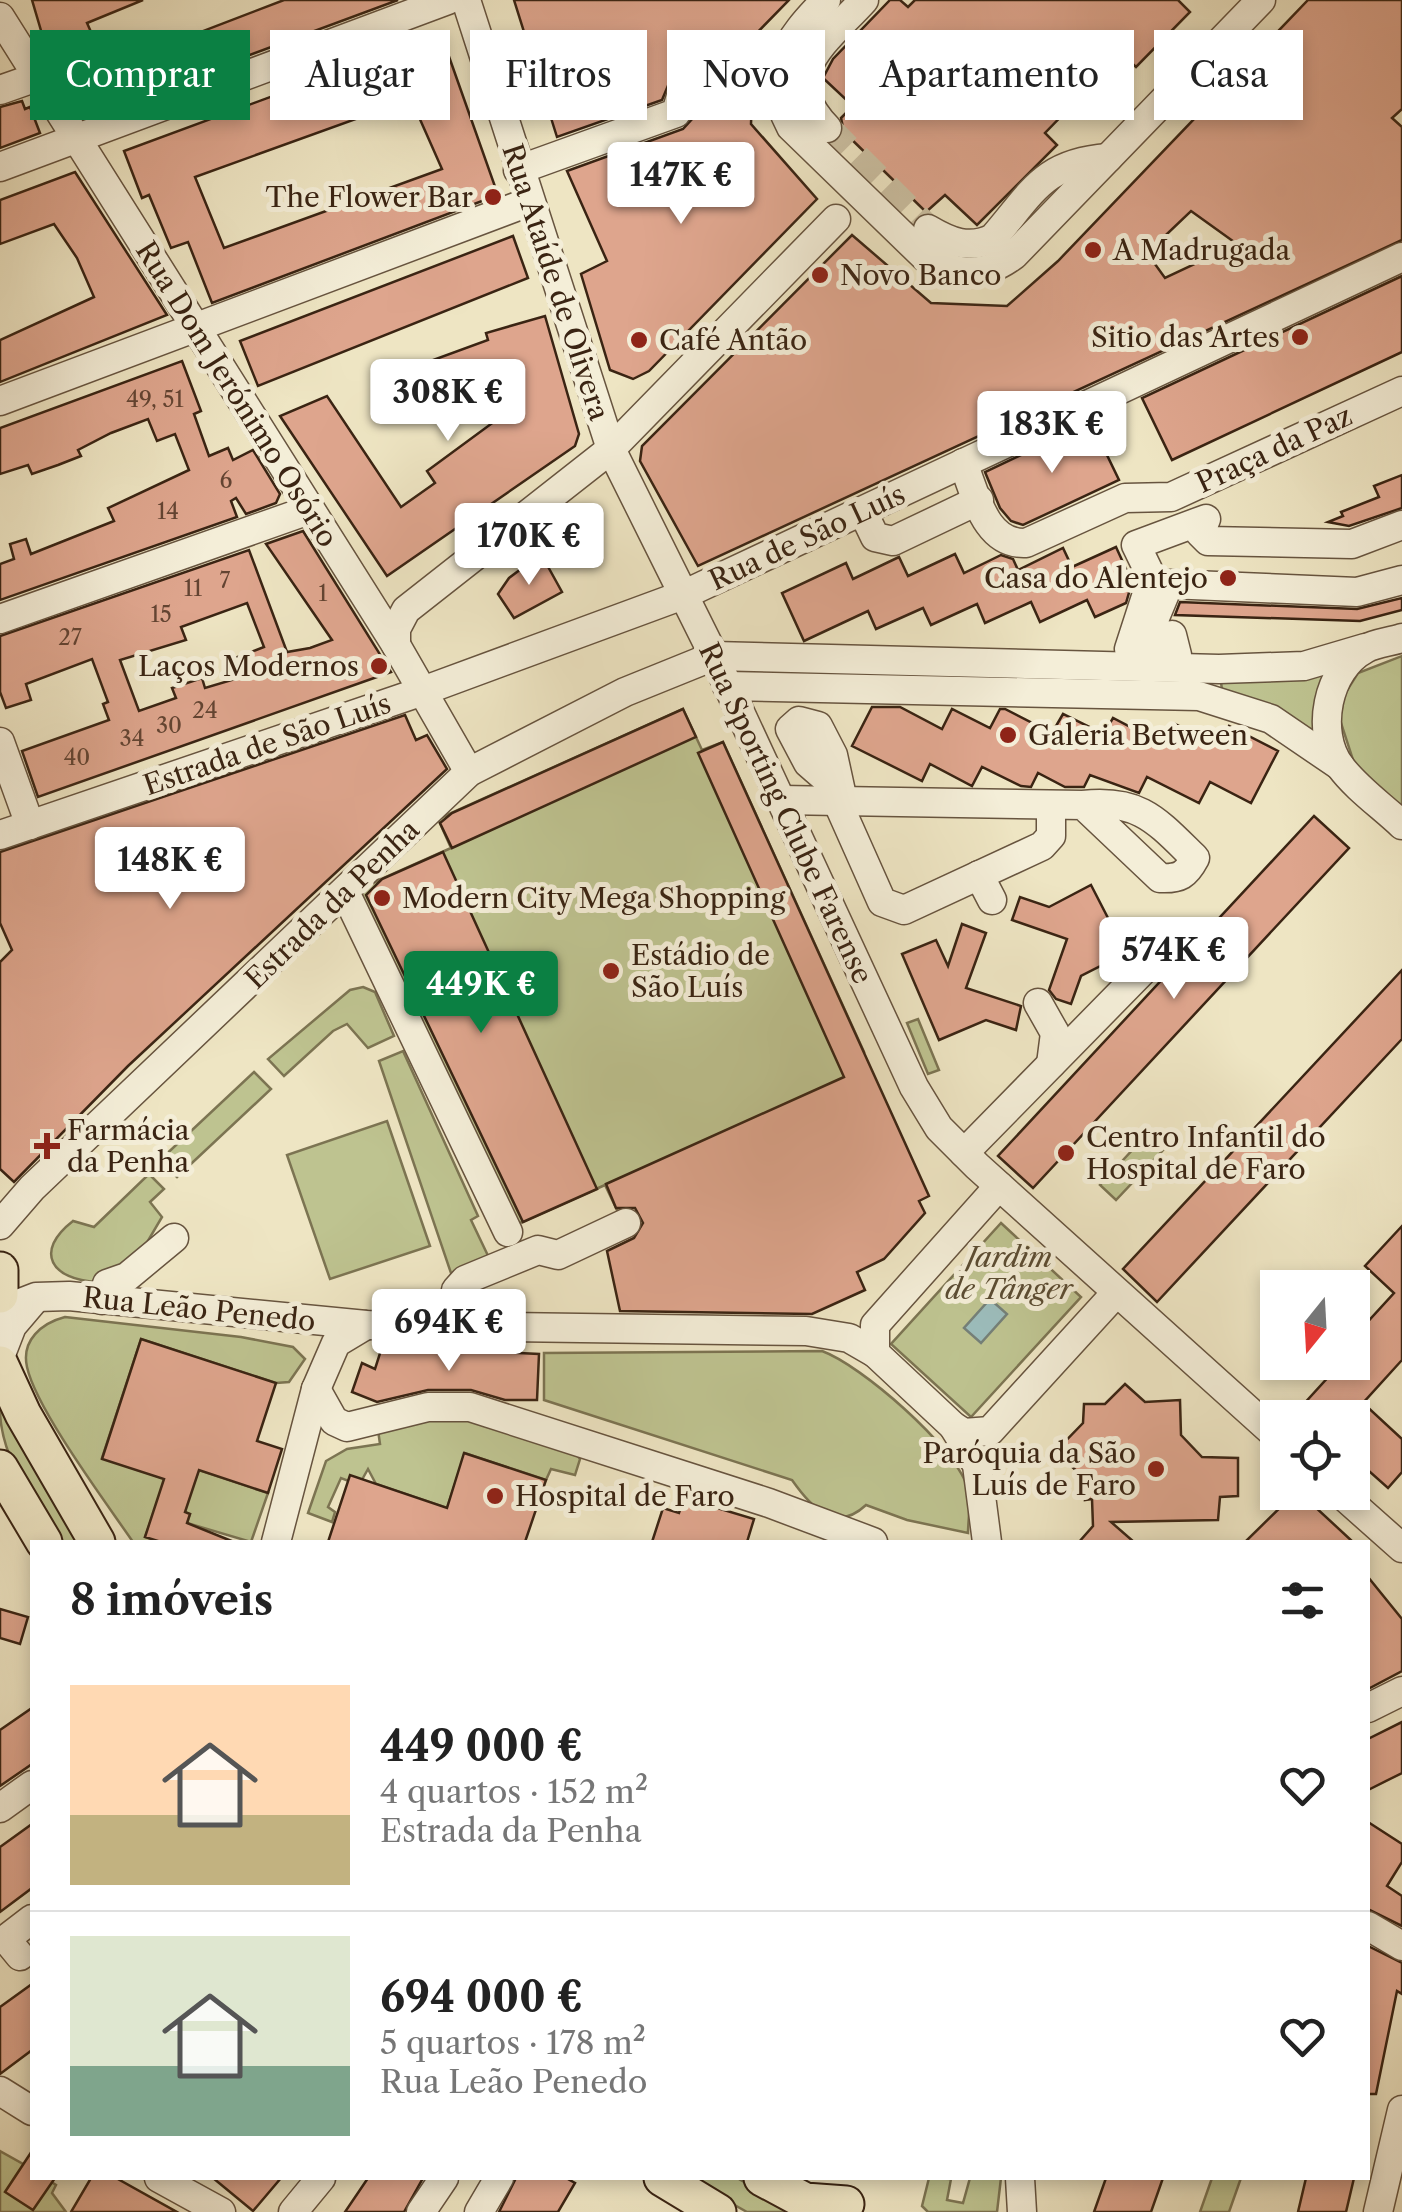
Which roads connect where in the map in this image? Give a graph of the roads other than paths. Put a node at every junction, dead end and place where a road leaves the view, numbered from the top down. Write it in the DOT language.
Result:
graph roads {
  1 [pos="448,0"];
  2 [pos="466,0"];
  3 [pos="826,0"];
  4 [pos="864,0"];
  5 [pos="1261,0"];
  6 [pos="1241,12"];
  7 [pos="0,18"];
  8 [pos="798,30"];
  9 [pos="30,66"];
  10 [pos="30,78"];
  11 [pos="0,90"];
  12 [pos="667,116"];
  13 [pos="64,120"];
  14 [pos="787,120"];
  15 [pos="827,128"];
  16 [pos="75,138"];
  17 [pos="1108,158"];
  18 [pos="824,161"];
  19 [pos="0,167"];
  20 [pos="518,170"];
  21 [pos="529,202"];
  22 [pos="836,219"];
  23 [pos="895,228"];
  24 [pos="928,228"];
  25 [pos="1402,258"];
  26 [pos="195,325"];
  27 [pos="1402,390"];
  28 [pos="0,401"];
  29 [pos="612,450"];
  30 [pos="962,463"];
  31 [pos="978,500"];
  32 [pos="309,510"];
  33 [pos="863,512"];
  34 [pos="1402,525"];
  35 [pos="1402,580"];
  36 [pos="683,594"];
  37 [pos="0,619"];
  38 [pos="1402,638"];
  39 [pos="396,646"];
  40 [pos="1366,648"];
  41 [pos="714,656"];
  42 [pos="727,686"];
  43 [pos="420,692"];
  44 [pos="0,742"];
  45 [pos="1340,766"];
  46 [pos="469,772"];
  47 [pos="839,797"];
  48 [pos="780,800"];
  49 [pos="1051,804"];
  50 [pos="1082,805"];
  51 [pos="30,825"];
  52 [pos="1402,825"];
  53 [pos="0,834"];
  54 [pos="344,892"];
  55 [pos="1165,948"];
  56 [pos="1097,1018"];
  57 [pos="1051,1064"];
  58 [pos="970,1159"];
  59 [pos="1000,1186"];
  60 [pos="626,1223"];
  61 [pos="0,1224"];
  62 [pos="508,1232"];
  63 [pos="174,1238"];
  64 [pos="0,1270"];
  65 [pos="1116,1294"];
  66 [pos="0,1295"];
  67 [pos="36,1298"];
  68 [pos="102,1300"];
  69 [pos="0,1311"];
  70 [pos="366,1325"];
  71 [pos="452,1326"];
  72 [pos="875,1353"];
  73 [pos="0,1360"];
  74 [pos="316,1390"];
  75 [pos="1260,1422"];
  76 [pos="953,1426"];
  77 [pos="990,1430"];
  78 [pos="0,1468"];
  79 [pos="985,1498"];
  80 [pos="1360,1510"];
  81 [pos="43,1540"];
  82 [pos="97,1540"];
  83 [pos="277,1540"];
  84 [pos="868,1540"];
  85 [pos="988,1540"];
  86 [pos="1402,1548"];
  87 [pos="1402,1691"];
  88 [pos="1370,1707"];
  89 [pos="30,1786"];
  90 [pos="0,1808"];
  91 [pos="30,1921"];
  92 [pos="1370,1927"];
  93 [pos="1402,1946"];
  94 [pos="20,1956"];
  95 [pos="0,2092"];
  96 [pos="30,2106"];
  97 [pos="1402,2110"];
  98 [pos="169,2180"];
  99 [pos="319,2180"];
  100 [pos="443,2180"];
  101 [pos="498,2180"];
  102 [pos="665,2180"];
  103 [pos="766,2180"];
  104 [pos="806,2180"];
  105 [pos="1020,2180"];
  106 [pos="1020,2180"];
  107 [pos="855,2208"];
  108 [pos="214,2210"];
  109 [pos="293,2212"];
  110 [pos="421,2212"];
  111 [pos="479,2212"];
  112 [pos="718,2212"];
  113 [pos="1012,2212"];
  114 [pos="1022,2212"];
  115 [pos="1378,2212"];
  1 -- 16 [label="street"];
  2 -- 20 [label="street, Rua Ataíde de Olivera"];
  3 -- 8 [label="street"];
  4 -- 15 [label="street"];
  5 -- 6 [label="street"];
  6 -- 17 [label="street"];
  7 -- 9 [label="street, Rua Dom Jerónimo Osório"];
  10 -- 11 [label="street"];
  12 -- 20 [label="street"];
  13 -- 16 [label="street, Rua Dom Jerónimo Osório"];
  14 -- 18 [label="street"];
  16 -- 19 [label="street"];
  16 -- 26 [label="street, Rua Dom Jerónimo Osório"];
  17 -- 23 [label="street"];
  17 -- 24 [label="street"];
  18 -- 22 [label="street"];
  18 -- 23 [label="street"];
  20 -- 21 [label="street, Rua Ataíde de Olivera"];
  21 -- 26 [label="street"];
  21 -- 29 [label="street, Rua Ataíde de Olivera"];
  22 -- 23 [label="street"];
  22 -- 29 [label="street"];
  25 -- 30 [label="street, Rua de São Luís"];
  26 -- 28 [label="street"];
  26 -- 32 [label="street, Rua Dom Jerónimo Osório"];
  27 -- 31 [label="street, Praça da Paz"];
  29 -- 36 [label="street, Rua Sporting Clube Farense"];
  29 -- 39 [label="street"];
  30 -- 31 [label="street, Praça da Paz"];
  30 -- 33 [label="street, Rua de São Luís"];
  31 -- 33 [label="street"];
  32 -- 37 [label="street"];
  32 -- 39 [label="street, Rua Dom Jerónimo Osório"];
  33 -- 36 [label="street, Rua de São Luís"];
  34 -- 35 [label="street"];
  36 -- 41 [label="street, Rua Sporting Clube Farense"];
  36 -- 43 [label="street, Rua de São Luís"];
  38 -- 40 [label="street"];
  39 -- 43 [label="street, Rua Dom Jerónimo Osório"];
  40 -- 41 [label="street"];
  40 -- 45 [label="street"];
  41 -- 42 [label="street, Rua Sporting Clube Farense"];
  41 -- 46 [label="street, Estrada da Penha"];
  42 -- 45 [label="street"];
  42 -- 48 [label="street, Rua Sporting Clube Farense"];
  43 -- 46 [label="street, Rua Dom Jerónimo Osório"];
  43 -- 51 [label="street, Estrada de São Luís"];
  44 -- 51 [label="street"];
  45 -- 52 [label="street"];
  46 -- 54 [label="street, Estrada da Penha"];
  47 -- 48 [label="street"];
  47 -- 49 [label="street"];
  47 -- 49 [label="street"];
  48 -- 58 [label="street, Rua Sporting Clube Farense"];
  49 -- 50 [label="street"];
  51 -- 53 [label="street, Estrada de São Luís"];
  54 -- 61 [label="street, Estrada da Penha"];
  54 -- 62 [label="street"];
  55 -- 56 [label="street"];
  56 -- 57 [label="street"];
  56 -- 57 [label="street"];
  57 -- 58 [label="street"];
  58 -- 59 [label="street, Rua Sporting Clube Farense"];
  59 -- 65 [label="street, Rua Sporting Clube Farense"];
  59 -- 72 [label="street"];
  60 -- 71 [label="street"];
  63 -- 68 [label="street"];
  64 -- 66 [label="main road"];
  65 -- 75 [label="street, Rua Sporting Clube Farense"];
  65 -- 77 [label="street"];
  67 -- 68 [label="street, Rua Leão Penedo"];
  67 -- 69 [label="street, Rua Leão Penedo"];
  67 -- 73 [label="street"];
  68 -- 70 [label="street, Rua Leão Penedo"];
  70 -- 71 [label="street, Rua Leão Penedo"];
  70 -- 74 [label="street"];
  71 -- 72 [label="street, Rua Leão Penedo"];
  72 -- 76 [label="street"];
  73 -- 82 [label="main road"];
  74 -- 83 [label="street"];
  74 -- 84 [label="street"];
  76 -- 77 [label="street"];
  76 -- 79 [label="street"];
  77 -- 79 [label="street"];
  78 -- 81 [label="main road"];
  79 -- 85 [label="street"];
  80 -- 86 [label="street"];
  87 -- 88 [label="street"];
  89 -- 90 [label="street"];
  91 -- 94 [label="street"];
  92 -- 93 [label="street"];
  95 -- 96 [label="street"];
  97 -- 115 [label="street"];
  98 -- 108 [label="street"];
  99 -- 109 [label="street"];
  100 -- 110 [label="street"];
  101 -- 111 [label="street"];
  102 -- 112 [label="main road"];
  103 -- 107 [label="main road"];
  104 -- 107 [label="main road"];
  105 -- 113 [label="street"];
  106 -- 114 [label="street"];
}
